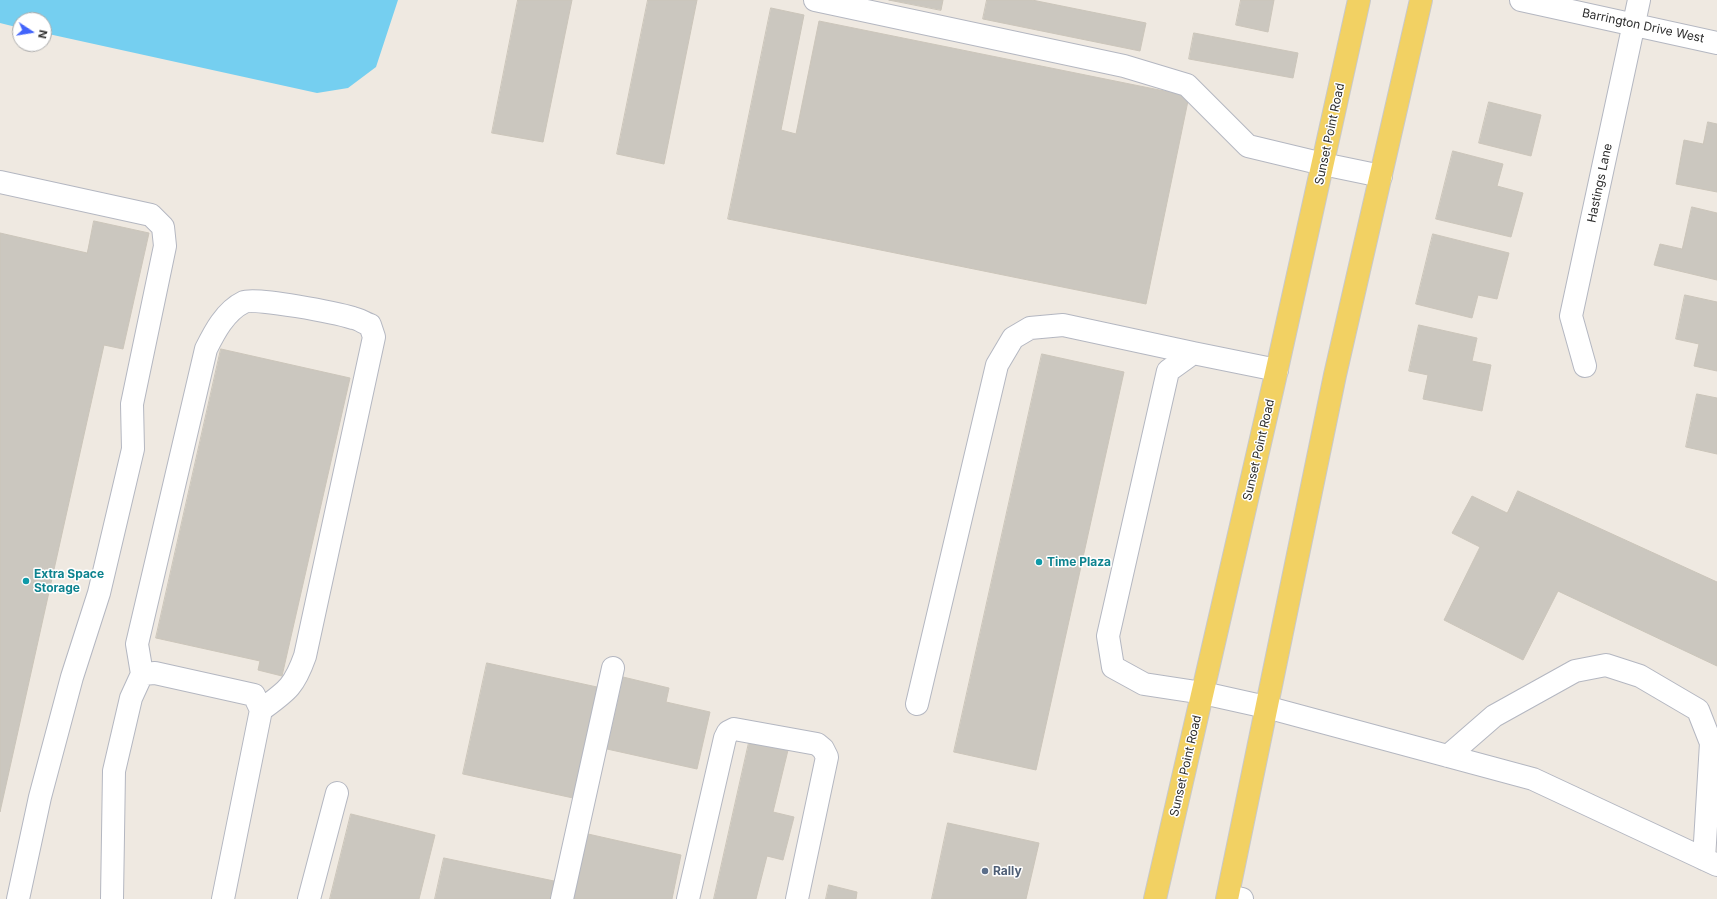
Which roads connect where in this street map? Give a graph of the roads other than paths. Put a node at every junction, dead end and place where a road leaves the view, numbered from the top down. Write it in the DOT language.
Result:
graph roads {
  1 [pos="815,0"];
  2 [pos="1359,0"];
  3 [pos="1421,0"];
  4 [pos="1521,0"];
  5 [pos="1639,0"];
  6 [pos="1634,24"];
  7 [pos="1717,43"];
  8 [pos="1323,164"];
  9 [pos="1381,176"];
  10 [pos="0,182"];
  11 [pos="1193,353"];
  12 [pos="1585,366"];
  13 [pos="1277,370"];
  14 [pos="613,668"];
  15 [pos="142,674"];
  16 [pos="1203,693"];
  17 [pos="917,704"];
  18 [pos="1266,707"];
  19 [pos="261,710"];
  20 [pos="1448,756"];
  21 [pos="337,793"];
  22 [pos="1166,853"];
  23 [pos="1711,862"];
  24 [pos="1233,898"];
  25 [pos="18,899"];
  26 [pos="112,899"];
  27 [pos="223,899"];
  28 [pos="309,899"];
  29 [pos="562,899"];
  30 [pos="688,899"];
  31 [pos="797,899"];
  32 [pos="1155,899"];
  33 [pos="1167,899"];
  1 -- 8 [label="street"];
  2 -- 8 [label="main road, Sunset Point Road"];
  3 -- 9 [label="main road"];
  4 -- 6 [label="street, Barrington Drive West"];
  5 -- 6 [label="street, Hastings Lane"];
  6 -- 7 [label="street, Barrington Drive West"];
  6 -- 12 [label="street, Hastings Lane"];
  8 -- 9 [label="street"];
  8 -- 13 [label="main road, Sunset Point Road"];
  9 -- 18 [label="main road"];
  10 -- 25 [label="street"];
  11 -- 13 [label="street"];
  11 -- 16 [label="street"];
  11 -- 17 [label="street"];
  13 -- 16 [label="main road, Sunset Point Road"];
  14 -- 29 [label="street"];
  15 -- 19 [label="street"];
  15 -- 19 [label="street"];
  15 -- 26 [label="street"];
  16 -- 18 [label="street"];
  16 -- 22 [label="main road, Sunset Point Road"];
  18 -- 20 [label="street"];
  18 -- 24 [label="main road"];
  19 -- 27 [label="street"];
  20 -- 23 [label="street"];
  20 -- 23 [label="street"];
  21 -- 28 [label="street"];
  22 -- 32 [label="main road, Sunset Point Road"];
  22 -- 33 [label="main road"];
  30 -- 31 [label="street"];
}
